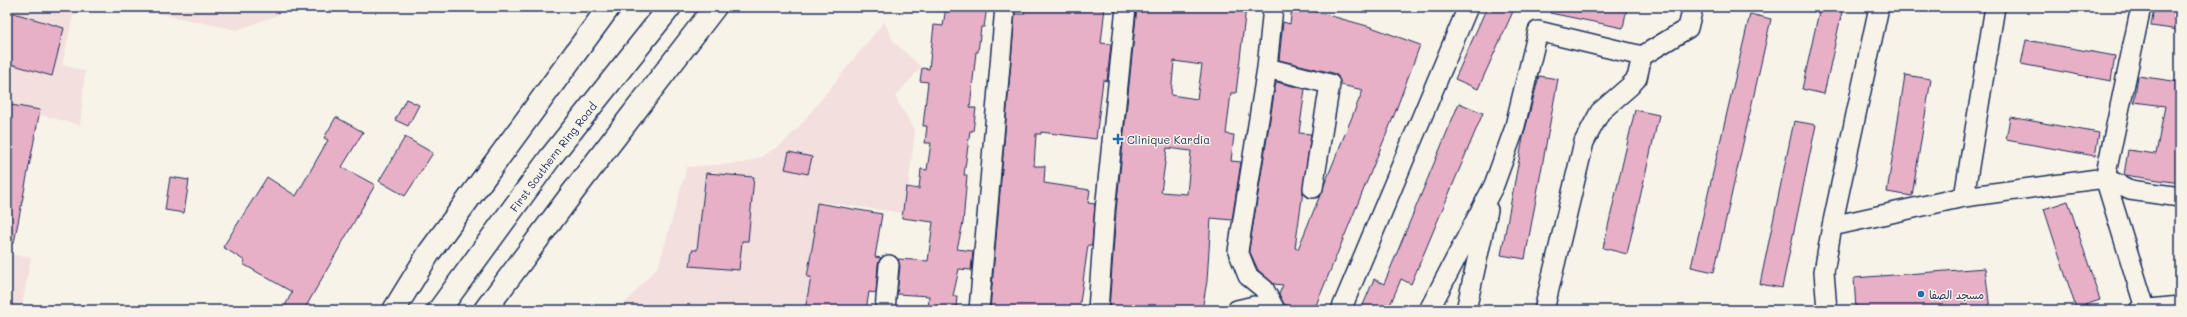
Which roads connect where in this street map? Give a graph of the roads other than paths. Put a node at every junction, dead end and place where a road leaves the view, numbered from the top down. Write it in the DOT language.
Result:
graph roads {
  1 [pos="609,7"];
  2 [pos="621,7"];
  3 [pos="670,7"];
  4 [pos="715,7"];
  5 [pos="1005,7"];
  6 [pos="1126,7"];
  7 [pos="1273,7"];
  8 [pos="1468,7"];
  9 [pos="1693,7"];
  10 [pos="1879,7"];
  11 [pos="1995,7"];
  12 [pos="2141,7"];
  13 [pos="1642,56"];
  14 [pos="1267,68"];
  15 [pos="514,138"];
  16 [pos="2105,178"];
  17 [pos="1494,185"];
  18 [pos="1313,188"];
  19 [pos="1964,197"];
  20 [pos="2180,197"];
  21 [pos="1832,226"];
  22 [pos="889,265"];
  23 [pos="2180,306"];
  24 [pos="2142,309"];
  25 [pos="394,310"];
  26 [pos="439,310"];
  27 [pos="485,310"];
  28 [pos="885,310"];
  29 [pos="979,310"];
  30 [pos="1098,310"];
  31 [pos="1237,310"];
  32 [pos="1265,310"];
  33 [pos="1275,310"];
  34 [pos="1341,310"];
  35 [pos="1429,310"];
  36 [pos="1466,310"];
  37 [pos="1544,310"];
  38 [pos="1827,310"];
  1 -- 15 [label="highway"];
  2 -- 15 [label="highway"];
  3 -- 26 [label="highway, First Southern Ring Road"];
  4 -- 27 [label="highway"];
  5 -- 29 [label="street"];
  6 -- 30 [label="street"];
  7 -- 14 [label="street"];
  8 -- 34 [label="street"];
  9 -- 13 [label="street"];
  10 -- 21 [label="street"];
  11 -- 19 [label="street"];
  12 -- 16 [label="street"];
  13 -- 17 [label="street"];
  13 -- 37 [label="street"];
  14 -- 18 [label="street"];
  14 -- 33 [label="street"];
  15 -- 25 [label="highway"];
  16 -- 19 [label="street"];
  16 -- 20 [label="street"];
  16 -- 24 [label="street"];
  17 -- 35 [label="street"];
  17 -- 36 [label="street"];
  19 -- 21 [label="street"];
  21 -- 38 [label="street"];
  22 -- 28 [label="street"];
  23 -- 24 [label="street"];
  31 -- 32 [label="street"];
}
